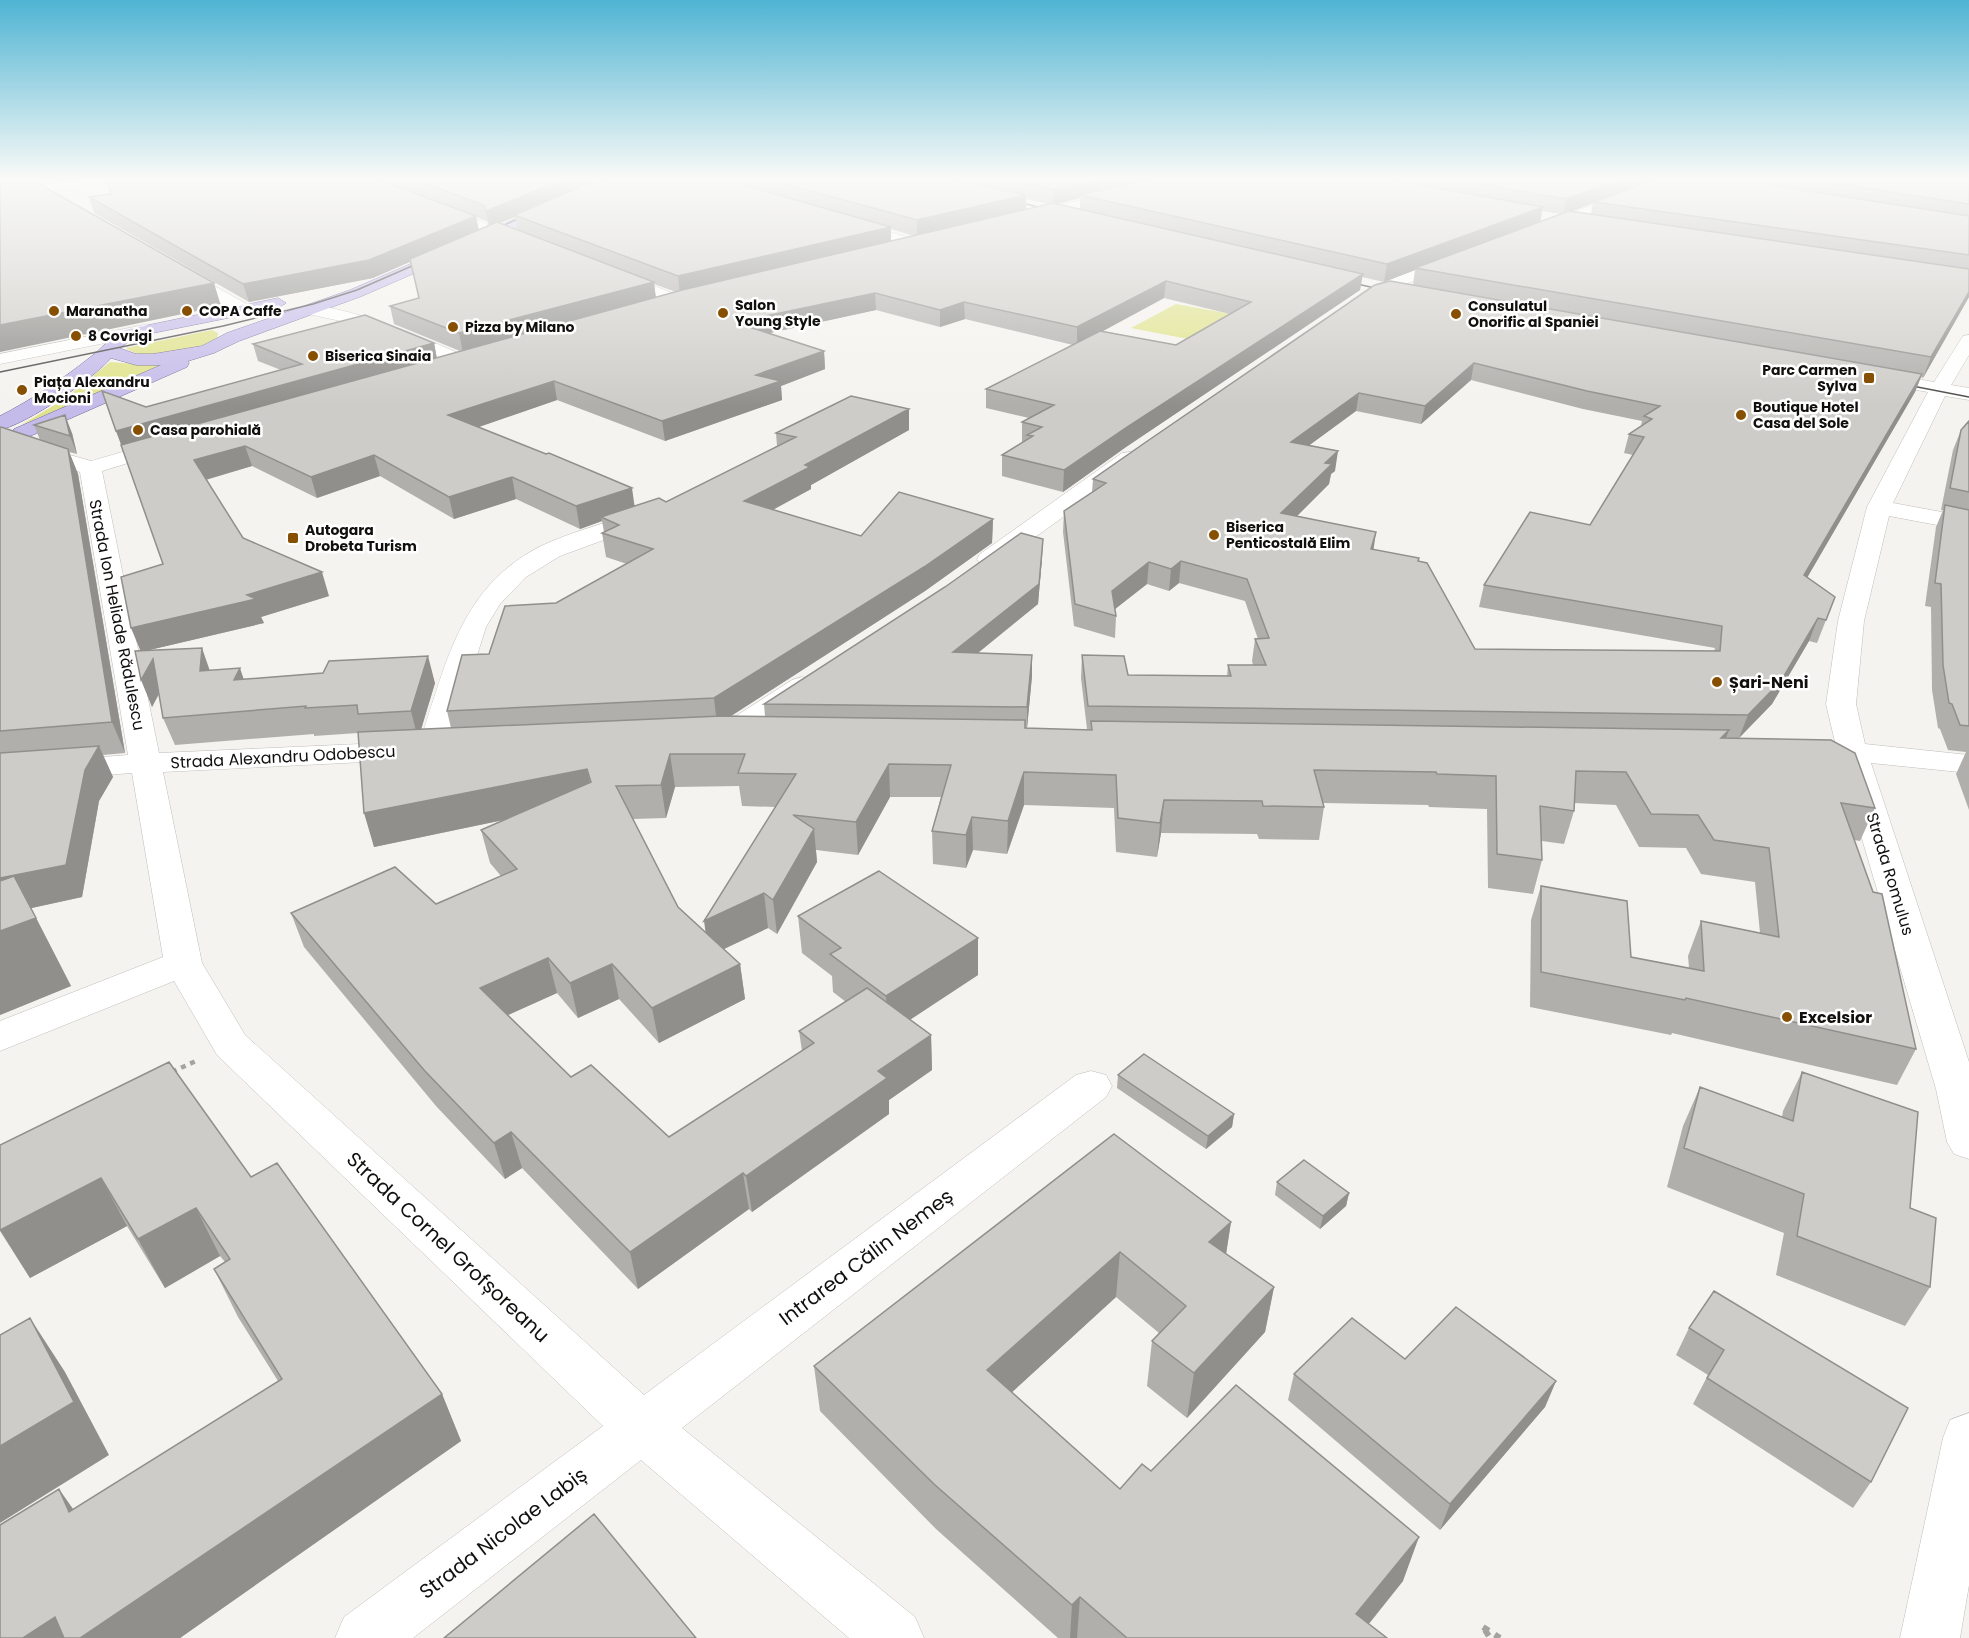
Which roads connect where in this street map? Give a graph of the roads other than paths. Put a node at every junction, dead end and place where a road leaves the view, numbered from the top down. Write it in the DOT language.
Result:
graph roads {
  1 [pos="418,253"];
  2 [pos="445,253"];
  3 [pos="1474,254"];
  4 [pos="168,265"];
  5 [pos="594,268"];
  6 [pos="1360,283"];
  7 [pos="1381,288"];
  8 [pos="1416,294"];
  9 [pos="658,307"];
  10 [pos="310,309"];
  11 [pos="244,310"];
  12 [pos="1337,315"];
  13 [pos="152,328"];
  14 [pos="233,337"];
  15 [pos="1969,340"];
  16 [pos="110,350"];
  17 [pos="200,352"];
  18 [pos="0,359"];
  19 [pos="427,370"];
  20 [pos="1858,374"];
  21 [pos="1939,389"];
  22 [pos="1969,394"];
  23 [pos="2,436"];
  24 [pos="191,439"];
  25 [pos="1144,448"];
  26 [pos="90,468"];
  27 [pos="1879,507"];
  28 [pos="656,513"];
  29 [pos="1969,524"];
  30 [pos="974,571"];
  31 [pos="815,677"];
  32 [pos="773,736"];
  33 [pos="467,748"];
  34 [pos="432,750"];
  35 [pos="1780,750"];
  36 [pos="1852,752"];
  37 [pos="145,763"];
  38 [pos="1969,764"];
  39 [pos="0,774"];
  40 [pos="183,963"];
  41 [pos="0,1037"];
  42 [pos="1090,1086"];
  43 [pos="1969,1142"];
  44 [pos="642,1428"];
  45 [pos="1969,1438"];
  46 [pos="365,1638"];
  47 [pos="894,1638"];
  48 [pos="1930,1638"];
  1 -- 11 [label="main road"];
  2 -- 10 [label="main road"];
  3 -- 7 [label="street"];
  4 -- 11 [label="street"];
  5 -- 9 [label="street"];
  6 -- 7 [label="street"];
  7 -- 8 [label="street"];
  7 -- 12 [label="street"];
  10 -- 14 [label="main road"];
  10 -- 19 [label="street"];
  11 -- 13 [label="main road"];
  13 -- 14 [label="main road"];
  13 -- 16 [label="main road"];
  13 -- 18 [label="street"];
  14 -- 17 [label="main road"];
  15 -- 21 [label="street, Strada Romulus"];
  16 -- 17 [label="main road"];
  16 -- 23 [label="main road"];
  17 -- 23 [label="main road"];
  20 -- 21 [label="street"];
  21 -- 22 [label="street"];
  21 -- 27 [label="street, Strada Romulus"];
  23 -- 26 [label="street"];
  24 -- 26 [label="street"];
  25 -- 30 [label="street"];
  26 -- 37 [label="street, Strada Ion Heliade Rădulescu"];
  27 -- 29 [label="street"];
  27 -- 36 [label="street, Strada Romulus"];
  28 -- 34 [label="street"];
  31 -- 32 [label="street"];
  33 -- 34 [label="street, Strada Alexandru Odobescu"];
  34 -- 37 [label="street, Strada Alexandru Odobescu"];
  35 -- 36 [label="street"];
  36 -- 38 [label="street"];
  36 -- 43 [label="street, Strada Romulus"];
  37 -- 39 [label="street, Strada Alexandru Odobescu"];
  37 -- 40 [label="street, Strada Cornel Grofșoreanu"];
  40 -- 41 [label="street"];
  40 -- 44 [label="street, Strada Cornel Grofșoreanu"];
  42 -- 44 [label="street, Intrarea Călin Nemeș"];
  44 -- 46 [label="street, Strada Nicolae Labiș"];
  44 -- 47 [label="street, Strada Cornel Grofșoreanu"];
  45 -- 48 [label="street"];
}
